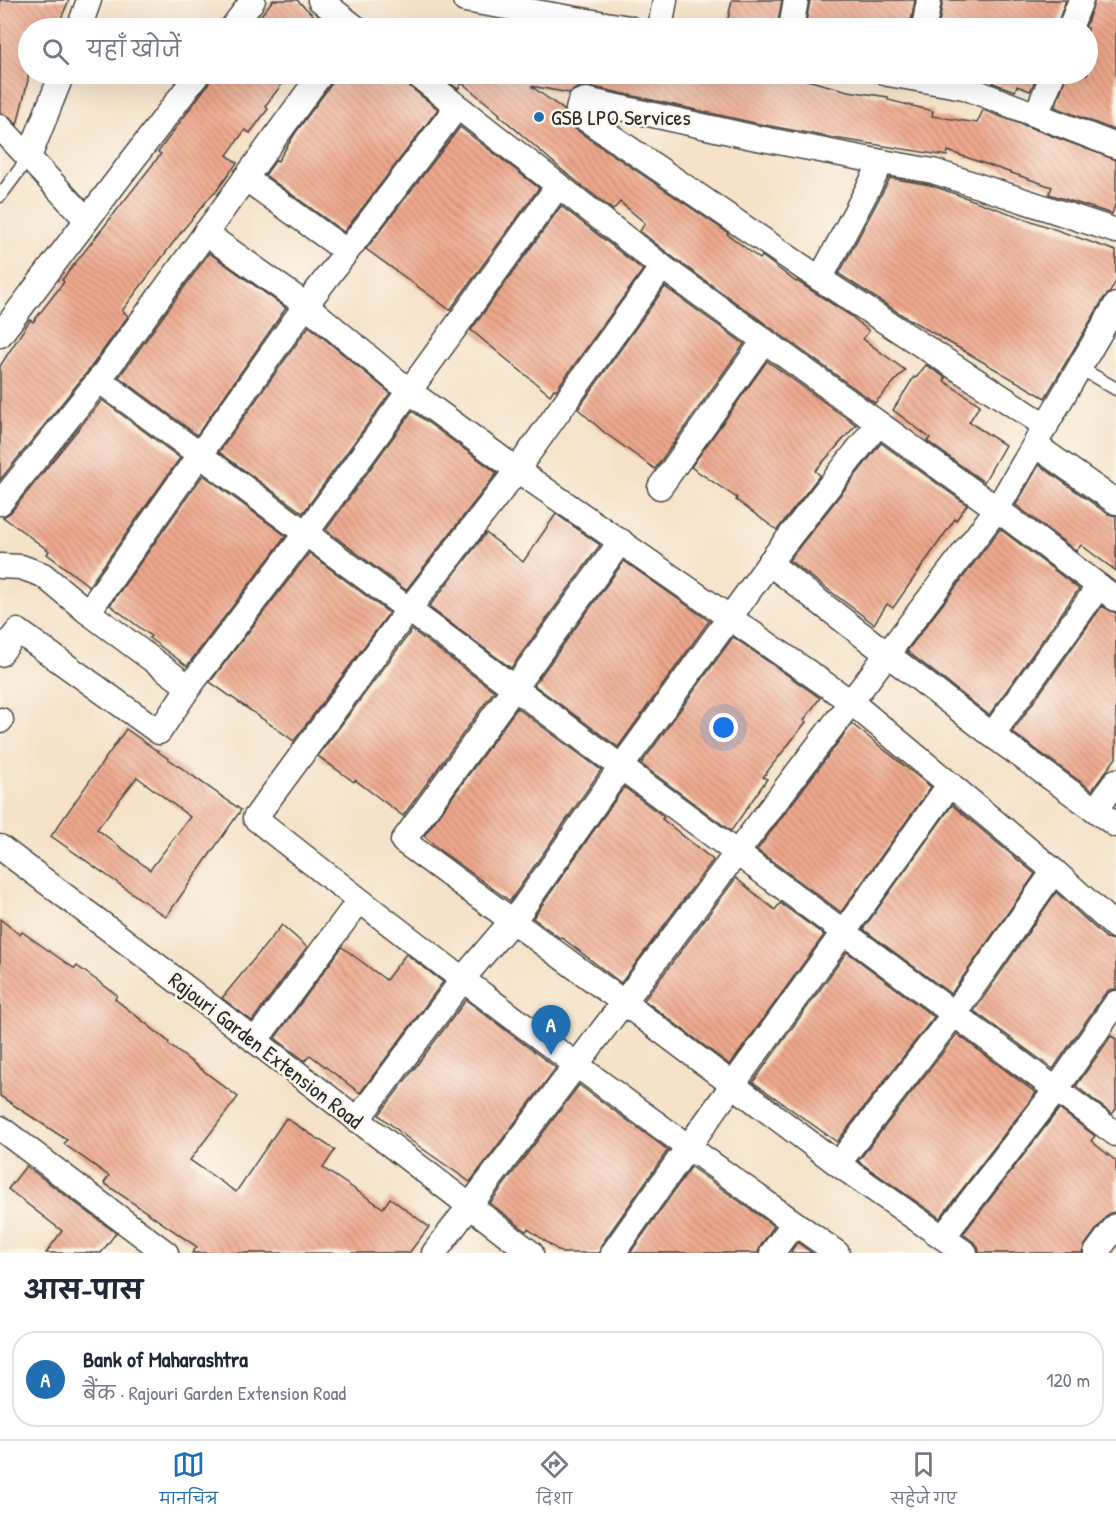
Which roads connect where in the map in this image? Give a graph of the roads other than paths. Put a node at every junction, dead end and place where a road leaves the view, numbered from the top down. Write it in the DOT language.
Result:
graph roads {
  1 [pos="89,0"];
  2 [pos="254,0"];
  3 [pos="320,0"];
  4 [pos="465,0"];
  5 [pos="666,0"];
  6 [pos="796,0"];
  7 [pos="929,0"];
  8 [pos="1081,0"];
  9 [pos="530,6"];
  10 [pos="83,18"];
  11 [pos="240,18"];
  12 [pos="342,18"];
  13 [pos="584,18"];
  14 [pos="662,18"];
  15 [pos="793,18"];
  16 [pos="926,18"];
  17 [pos="1074,18"];
  18 [pos="58,84"];
  19 [pos="190,84"];
  20 [pos="314,84"];
  21 [pos="428,84"];
  22 [pos="951,84"];
  23 [pos="1049,84"];
  24 [pos="457,107"];
  25 [pos="1036,115"];
  26 [pos="0,127"];
  27 [pos="1116,146"];
  28 [pos="29,157"];
  29 [pos="882,162"];
  30 [pos="245,178"];
  31 [pos="558,186"];
  32 [pos="0,196"];
  33 [pos="87,220"];
  34 [pos="1116,231"];
  35 [pos="205,233"];
  36 [pos="346,251"];
  37 [pos="662,267"];
  38 [pos="820,279"];
  39 [pos="306,305"];
  40 [pos="1116,305"];
  41 [pos="0,335"];
  42 [pos="764,341"];
  43 [pos="1080,368"];
  44 [pos="99,380"];
  45 [pos="1116,389"];
  46 [pos="409,391"];
  47 [pos="878,424"];
  48 [pos="1040,436"];
  49 [pos="201,455"];
  50 [pos="517,470"];
  51 [pos="660,487"];
  52 [pos="1116,502"];
  53 [pos="0,503"];
  54 [pos="997,509"];
  55 [pos="306,533"];
  56 [pos="621,541"];
  57 [pos="769,563"];
  58 [pos="0,566"];
  59 [pos="1108,593"];
  60 [pos="409,609"];
  61 [pos="88,612"];
  62 [pos="730,617"];
  63 [pos="0,654"];
  64 [pos="887,654"];
  65 [pos="189,687"];
  66 [pos="514,688"];
  67 [pos="851,702"];
  68 [pos="992,735"];
  69 [pos="621,767"];
  70 [pos="1116,781"];
  71 [pos="950,784"];
  72 [pos="1096,809"];
  73 [pos="1116,825"];
  74 [pos="0,847"];
  75 [pos="736,853"];
  76 [pos="0,867"];
  77 [pos="1054,871"];
  78 [pos="359,901"];
  79 [pos="512,920"];
  80 [pos="1116,927"];
  81 [pos="844,933"];
  82 [pos="462,980"];
  83 [pos="623,1002"];
  84 [pos="1116,1003"];
  85 [pos="954,1014"];
  86 [pos="255,1041"];
  87 [pos="575,1065"];
  88 [pos="732,1085"];
  89 [pos="1056,1090"];
  90 [pos="357,1120"];
  91 [pos="0,1128"];
  92 [pos="1116,1134"];
  93 [pos="687,1147"];
  94 [pos="838,1164"];
  95 [pos="464,1211"];
  96 [pos="794,1223"];
  97 [pos="1116,1226"];
  98 [pos="944,1237"];
  99 [pos="141,1246"];
  100 [pos="166,1253"];
  101 [pos="434,1253"];
  102 [pos="510,1253"];
  103 [pos="531,1253"];
  104 [pos="613,1253"];
  105 [pos="772,1253"];
  106 [pos="837,1253"];
  107 [pos="964,1253"];
  108 [pos="1096,1253"];
  1 -- 10 [label="street"];
  2 -- 11 [label="street"];
  3 -- 12 [label="street"];
  4 -- 9 [label="street"];
  5 -- 14 [label="street"];
  6 -- 15 [label="street"];
  7 -- 16 [label="street"];
  8 -- 17 [label="street"];
  9 -- 13 [label="street"];
  18 -- 28 [label="street"];
  19 -- 33 [label="street"];
  20 -- 30 [label="street"];
  21 -- 24 [label="street"];
  22 -- 25 [label="street"];
  23 -- 25 [label="street"];
  24 -- 31 [label="street"];
  24 -- 36 [label="street"];
  25 -- 27 [label="street"];
  26 -- 28 [label="street"];
  28 -- 32 [label="lane"];
  28 -- 33 [label="street"];
  29 -- 34 [label="street"];
  29 -- 38 [label="street"];
  29 -- 38 [label="street"];
  30 -- 35 [label="street"];
  30 -- 36 [label="street"];
  31 -- 37 [label="street"];
  31 -- 46 [label="street"];
  33 -- 41 [label="street"];
  35 -- 39 [label="street"];
  35 -- 44 [label="street"];
  36 -- 39 [label="street"];
  37 -- 42 [label="street"];
  37 -- 50 [label="street"];
  38 -- 48 [label="street"];
  39 -- 46 [label="street"];
  39 -- 49 [label="street"];
  40 -- 43 [label="street"];
  42 -- 47 [label="street"];
  42 -- 51 [label="street"];
  43 -- 45 [label="lane"];
  43 -- 48 [label="street"];
  44 -- 49 [label="street"];
  44 -- 53 [label="street"];
  46 -- 50 [label="street"];
  46 -- 55 [label="street"];
  47 -- 54 [label="street"];
  47 -- 57 [label="street"];
  48 -- 52 [label="street"];
  48 -- 54 [label="street"];
  49 -- 55 [label="street"];
  49 -- 61 [label="street"];
  50 -- 56 [label="street"];
  50 -- 60 [label="street"];
  54 -- 59 [label="street"];
  54 -- 64 [label="street"];
  55 -- 60 [label="street"];
  55 -- 65 [label="street"];
  56 -- 62 [label="street"];
  56 -- 66 [label="street"];
  57 -- 62 [label="street"];
  57 -- 64 [label="street"];
  58 -- 61 [label="street"];
  59 -- 68 [label="street"];
  60 -- 66 [label="street"];
  60 -- 78 [label="street"];
  61 -- 65 [label="street"];
  62 -- 67 [label="street"];
  62 -- 69 [label="street"];
  63 -- 65 [label="street"];
  64 -- 67 [label="street"];
  64 -- 68 [label="street"];
  66 -- 69 [label="street"];
  66 -- 79 [label="street"];
  67 -- 71 [label="street"];
  67 -- 75 [label="street"];
  68 -- 72 [label="street"];
  69 -- 75 [label="street"];
  69 -- 79 [label="street"];
  70 -- 72 [label="street"];
  71 -- 77 [label="street"];
  71 -- 81 [label="street"];
  72 -- 73 [label="street"];
  74 -- 86 [label="street, Rajouri Garden Extension Road"];
  75 -- 81 [label="street"];
  75 -- 83 [label="street"];
  76 -- 95 [label="street, Rajouri Garden Extension Road"];
  77 -- 80 [label="street"];
  77 -- 85 [label="street"];
  78 -- 82 [label="street"];
  78 -- 86 [label="street"];
  79 -- 82 [label="street"];
  79 -- 83 [label="street"];
  81 -- 85 [label="street"];
  81 -- 88 [label="street"];
  82 -- 87 [label="street"];
  82 -- 90 [label="street"];
  83 -- 87 [label="street"];
  83 -- 88 [label="street"];
  84 -- 89 [label="street"];
  85 -- 89 [label="street"];
  85 -- 94 [label="street"];
  86 -- 90 [label="street, Rajouri Garden Extension Road"];
  87 -- 93 [label="street"];
  87 -- 95 [label="street"];
  88 -- 93 [label="street"];
  88 -- 94 [label="street"];
  89 -- 92 [label="street"];
  89 -- 98 [label="street"];
  90 -- 95 [label="street, Rajouri Garden Extension Road"];
  91 -- 99 [label="street"];
  93 -- 96 [label="street"];
  93 -- 104 [label="street"];
  94 -- 98 [label="street"];
  95 -- 101 [label="street"];
  95 -- 102 [label="street, Rajouri Garden Extension Road"];
  95 -- 103 [label="street, Rajouri Garden Extension Road"];
  96 -- 105 [label="street"];
  96 -- 106 [label="street"];
  97 -- 108 [label="street"];
  98 -- 107 [label="street"];
  99 -- 100 [label="street"];
}
